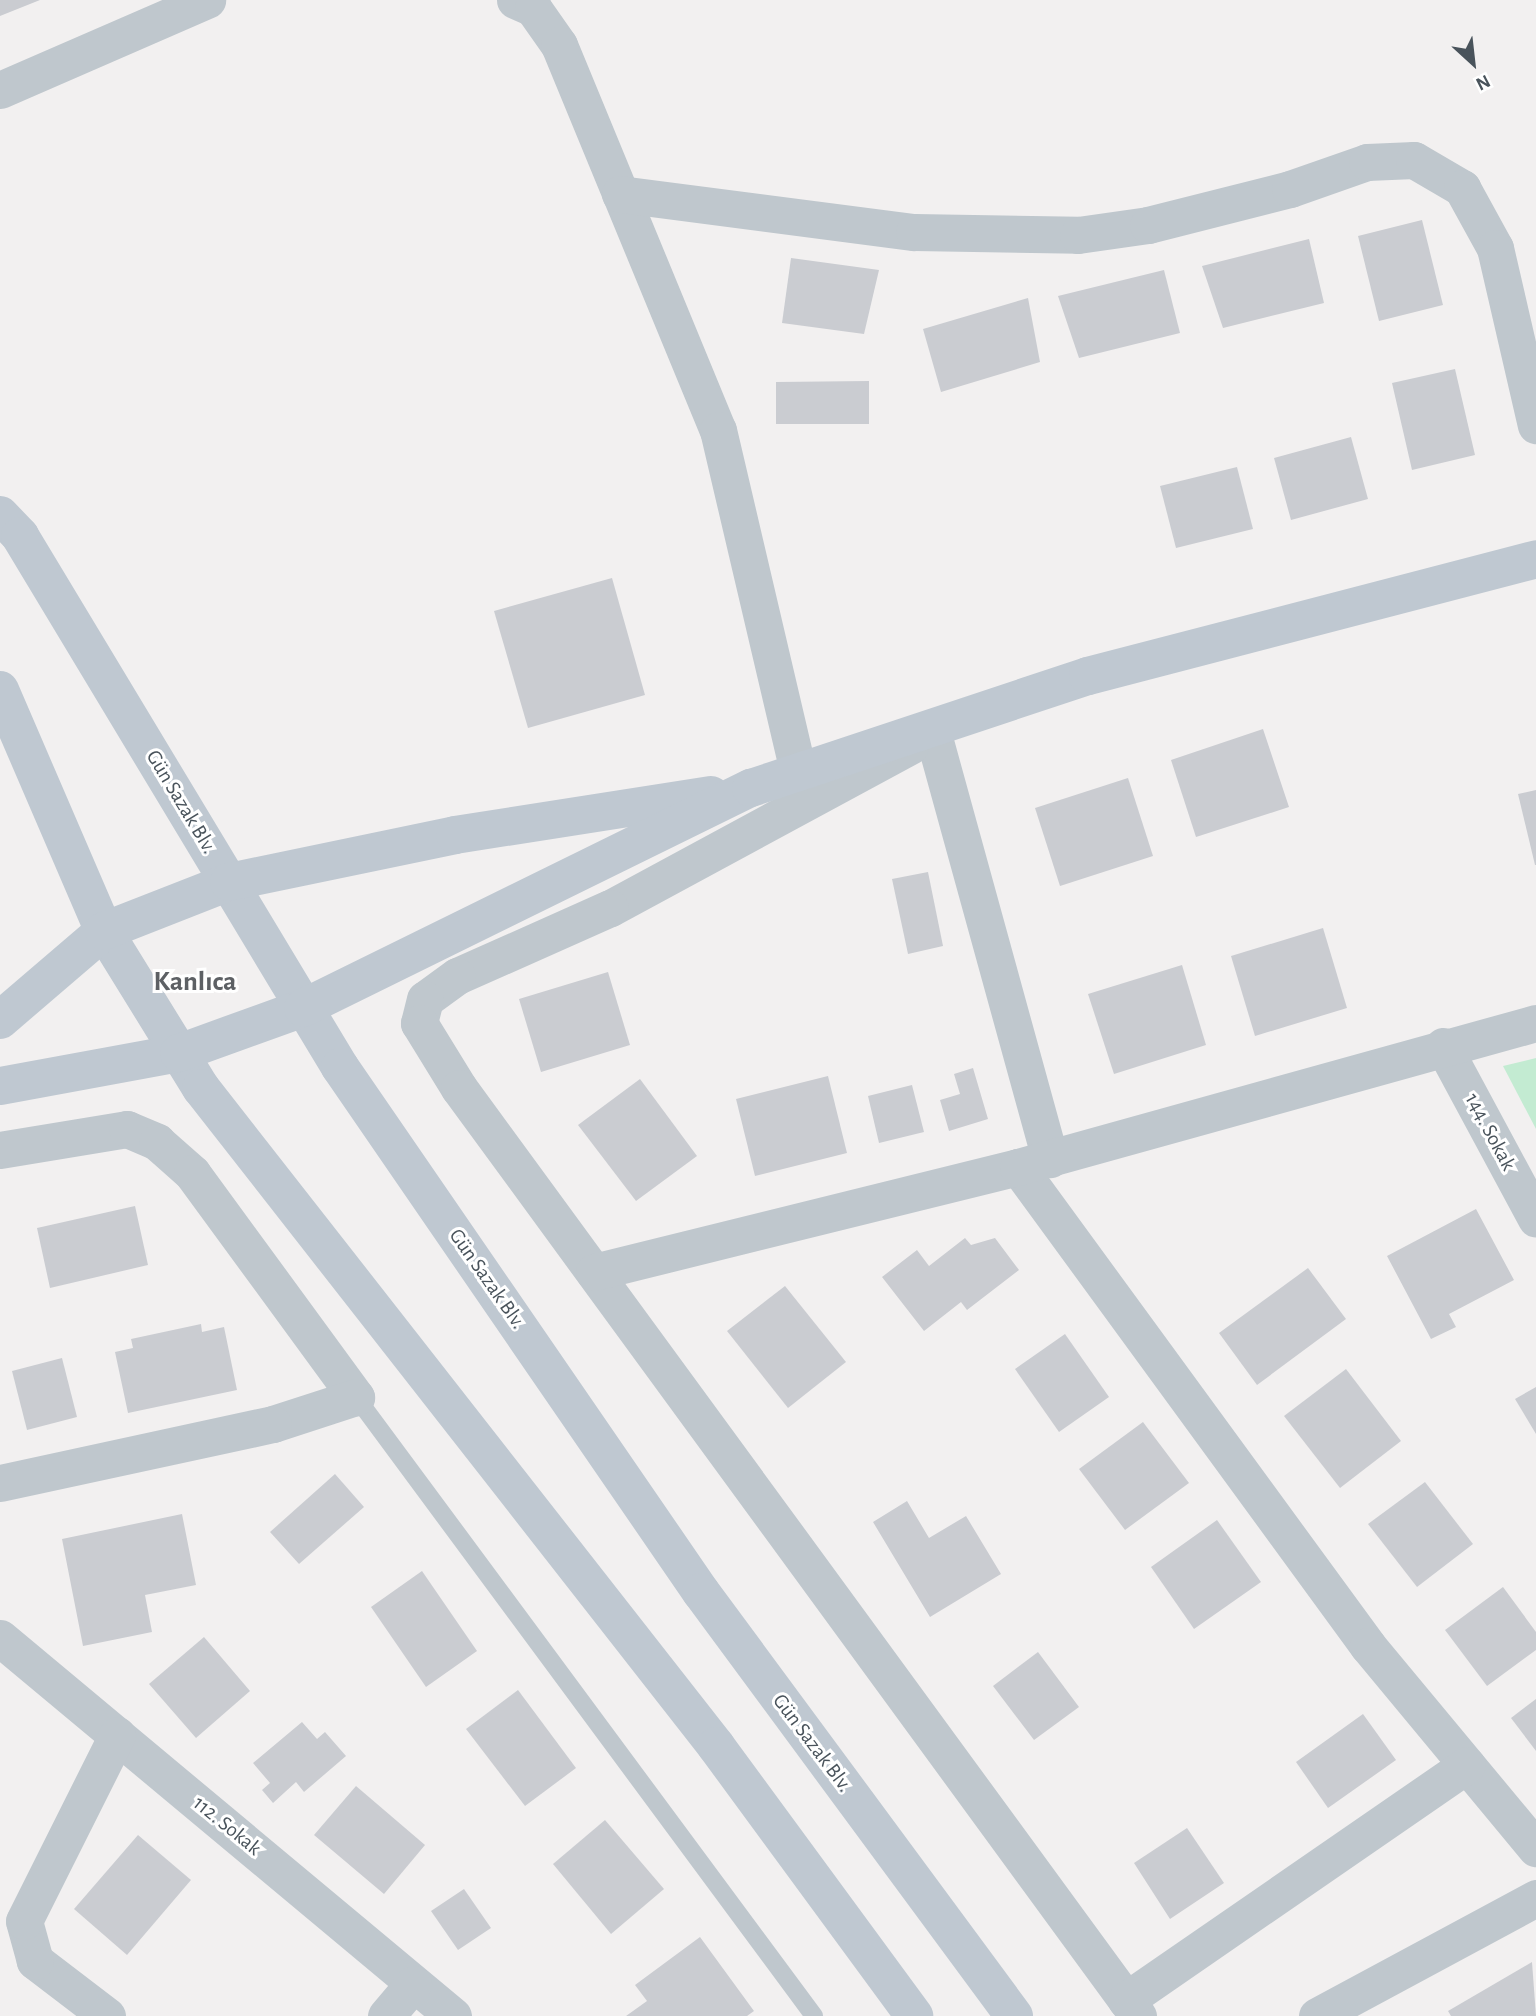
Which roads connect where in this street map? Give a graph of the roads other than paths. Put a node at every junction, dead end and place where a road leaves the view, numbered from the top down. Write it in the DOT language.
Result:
graph roads {
  1 [pos="207,0"];
  2 [pos="516,0"];
  3 [pos="0,90"];
  4 [pos="620,194"];
  5 [pos="1536,425"];
  6 [pos="0,514"];
  7 [pos="1536,558"];
  8 [pos="0,690"];
  9 [pos="948,726"];
  10 [pos="798,772"];
  11 [pos="751,788"];
  12 [pos="229,882"];
  13 [pos="104,931"];
  14 [pos="303,1008"];
  15 [pos="0,1020"];
  16 [pos="1536,1023"];
  17 [pos="1443,1046"];
  18 [pos="179,1053"];
  19 [pos="0,1086"];
  20 [pos="0,1150"];
  21 [pos="1034,1163"];
  22 [pos="1536,1219"];
  23 [pos="594,1272"];
  24 [pos="356,1397"];
  25 [pos="0,1483"];
  26 [pos="0,1638"];
  27 [pos="117,1735"];
  28 [pos="1467,1765"];
  29 [pos="1536,1848"];
  30 [pos="1536,1898"];
  31 [pos="413,1984"];
  32 [pos="1132,2008"];
  33 [pos="107,2016"];
  34 [pos="386,2016"];
  35 [pos="453,2016"];
  36 [pos="814,2016"];
  37 [pos="914,2016"];
  38 [pos="1014,2016"];
  39 [pos="1317,2016"];
  1 -- 3 [label="street"];
  2 -- 4 [label="street"];
  4 -- 5 [label="street"];
  4 -- 10 [label="street"];
  6 -- 12 [label="main road, Gün Sazak Blv."];
  7 -- 9 [label="main road"];
  8 -- 13 [label="main road"];
  9 -- 10 [label="main road"];
  9 -- 21 [label="street"];
  9 -- 23 [label="street"];
  10 -- 11 [label="main road"];
  11 -- 12 [label="main road"];
  11 -- 14 [label="main road"];
  12 -- 13 [label="main road"];
  12 -- 14 [label="main road, Gün Sazak Blv."];
  13 -- 15 [label="main road"];
  13 -- 18 [label="main road"];
  14 -- 18 [label="main road"];
  14 -- 38 [label="main road, Gün Sazak Blv."];
  16 -- 17 [label="street"];
  17 -- 21 [label="street"];
  17 -- 22 [label="street, 144. Sokak"];
  18 -- 19 [label="main road"];
  18 -- 37 [label="main road"];
  20 -- 24 [label="street"];
  21 -- 23 [label="street"];
  21 -- 28 [label="street"];
  23 -- 32 [label="street"];
  24 -- 25 [label="street"];
  24 -- 36 [label="lane"];
  26 -- 27 [label="street, 112. Sokak"];
  27 -- 31 [label="street, 112. Sokak"];
  27 -- 33 [label="street"];
  28 -- 29 [label="street"];
  28 -- 32 [label="street"];
  30 -- 39 [label="street"];
  31 -- 34 [label="street"];
  31 -- 35 [label="street, 112. Sokak"];
}
